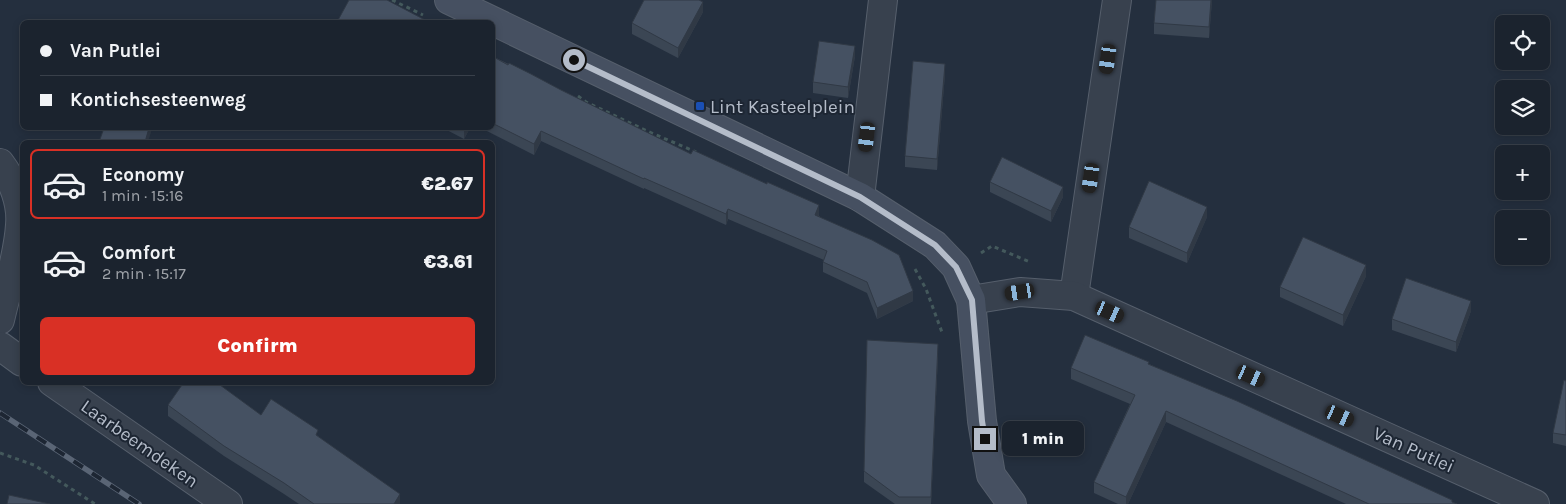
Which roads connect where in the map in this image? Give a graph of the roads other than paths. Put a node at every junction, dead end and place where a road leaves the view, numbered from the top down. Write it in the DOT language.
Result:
graph roads {
  1 [pos="883,0"];
  2 [pos="1117,0"];
  3 [pos="440,9"];
  4 [pos="465,20"];
  5 [pos="495,34"];
  6 [pos="0,163"];
  7 [pos="860,197"];
  8 [pos="1074,296"];
  9 [pos="972,300"];
  10 [pos="0,320"];
  11 [pos="0,346"];
  12 [pos="20,361"];
  13 [pos="56,385"];
  14 [pos="228,504"];
  15 [pos="1012,504"];
  16 [pos="1535,504"];
  1 -- 7 [label="street"];
  2 -- 8 [label="street"];
  3 -- 4 [label="street"];
  5 -- 7 [label="street"];
  6 -- 10 [label="street"];
  7 -- 9 [label="street"];
  8 -- 9 [label="street, Van Putlei"];
  8 -- 16 [label="street, Van Putlei"];
  9 -- 15 [label="street"];
  11 -- 12 [label="street"];
  13 -- 14 [label="street, Laarbeemdeken"];
}
